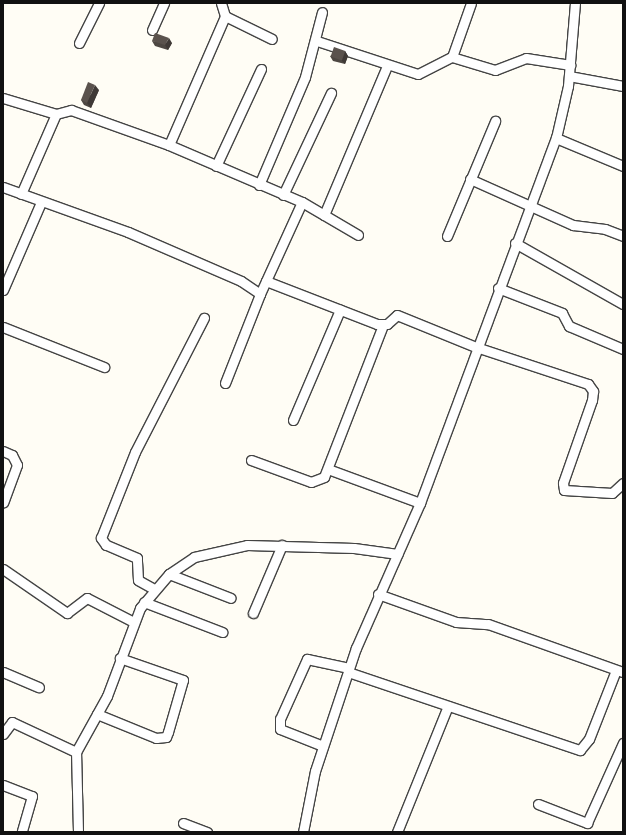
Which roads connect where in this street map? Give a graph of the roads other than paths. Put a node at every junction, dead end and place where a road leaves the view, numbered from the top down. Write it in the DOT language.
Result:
graph roads {
  1 [pos="99,3"];
  2 [pos="164,3"];
  3 [pos="221,3"];
  4 [pos="471,3"];
  5 [pos="575,3"];
  6 [pos="322,12"];
  7 [pos="225,16"];
  8 [pos="152,30"];
  9 [pos="272,39"];
  10 [pos="317,41"];
  11 [pos="79,43"];
  12 [pos="452,57"];
  13 [pos="570,65"];
  14 [pos="387,66"];
  15 [pos="261,68"];
  16 [pos="569,76"];
  17 [pos="623,86"];
  18 [pos="331,93"];
  19 [pos="5,99"];
  20 [pos="3,109"];
  21 [pos="56,114"];
  22 [pos="495,121"];
  23 [pos="556,138"];
  24 [pos="169,146"];
  25 [pos="216,166"];
  26 [pos="623,166"];
  27 [pos="470,179"];
  28 [pos="259,184"];
  29 [pos="3,187"];
  30 [pos="21,194"];
  31 [pos="283,195"];
  32 [pos="41,202"];
  33 [pos="302,202"];
  34 [pos="529,205"];
  35 [pos="324,215"];
  36 [pos="358,235"];
  37 [pos="447,236"];
  38 [pos="623,236"];
  39 [pos="515,243"];
  40 [pos="266,281"];
  41 [pos="498,288"];
  42 [pos="3,290"];
  43 [pos="260,294"];
  44 [pos="623,304"];
  45 [pos="340,310"];
  46 [pos="204,318"];
  47 [pos="383,325"];
  48 [pos="3,327"];
  49 [pos="476,347"];
  50 [pos="623,349"];
  51 [pos="104,367"];
  52 [pos="225,383"];
  53 [pos="293,420"];
  54 [pos="3,451"];
  55 [pos="251,460"];
  56 [pos="328,469"];
  57 [pos="623,483"];
  58 [pos="3,503"];
  59 [pos="420,503"];
  60 [pos="282,545"];
  61 [pos="398,554"];
  62 [pos="3,569"];
  63 [pos="169,574"];
  64 [pos="154,589"];
  65 [pos="378,594"];
  66 [pos="231,598"];
  67 [pos="144,602"];
  68 [pos="253,613"];
  69 [pos="134,622"];
  70 [pos="222,632"];
  71 [pos="120,658"];
  72 [pos="348,670"];
  73 [pos="620,671"];
  74 [pos="3,672"];
  75 [pos="39,687"];
  76 [pos="448,706"];
  77 [pos="97,714"];
  78 [pos="3,734"];
  79 [pos="623,743"];
  80 [pos="324,746"];
  81 [pos="76,752"];
  82 [pos="3,785"];
  83 [pos="538,804"];
  84 [pos="183,823"];
  85 [pos="22,832"];
  86 [pos="78,832"];
  87 [pos="207,832"];
  88 [pos="302,832"];
  89 [pos="397,832"];
  1 -- 11 [label="street"];
  2 -- 8 [label="street"];
  3 -- 7 [label="street"];
  4 -- 12 [label="street"];
  5 -- 13 [label="street"];
  6 -- 10 [label="street"];
  7 -- 9 [label="street"];
  7 -- 24 [label="street"];
  10 -- 14 [label="street"];
  10 -- 28 [label="street"];
  12 -- 13 [label="street"];
  12 -- 14 [label="street"];
  13 -- 16 [label="street"];
  14 -- 35 [label="street"];
  15 -- 25 [label="street"];
  16 -- 17 [label="street"];
  16 -- 23 [label="street"];
  18 -- 31 [label="street"];
  19 -- 20 [label="street"];
  19 -- 21 [label="street"];
  21 -- 24 [label="street"];
  21 -- 30 [label="street"];
  22 -- 27 [label="street"];
  23 -- 26 [label="street"];
  23 -- 34 [label="street"];
  24 -- 25 [label="street"];
  25 -- 28 [label="street"];
  27 -- 34 [label="street"];
  27 -- 37 [label="street"];
  28 -- 31 [label="street"];
  29 -- 30 [label="street"];
  30 -- 32 [label="street"];
  31 -- 33 [label="street"];
  32 -- 42 [label="street"];
  32 -- 43 [label="street"];
  33 -- 35 [label="street"];
  33 -- 40 [label="street"];
  34 -- 38 [label="street"];
  34 -- 39 [label="street"];
  35 -- 36 [label="street"];
  39 -- 41 [label="street"];
  39 -- 44 [label="street"];
  40 -- 43 [label="street"];
  40 -- 45 [label="street"];
  41 -- 49 [label="street"];
  41 -- 50 [label="street"];
  43 -- 52 [label="street"];
  45 -- 47 [label="street"];
  45 -- 53 [label="street"];
  46 -- 64 [label="street"];
  47 -- 49 [label="street"];
  47 -- 56 [label="street"];
  48 -- 51 [label="street"];
  49 -- 57 [label="street"];
  49 -- 59 [label="street"];
  54 -- 58 [label="street"];
  55 -- 56 [label="street"];
  56 -- 59 [label="street"];
  59 -- 61 [label="street"];
  60 -- 61 [label="street"];
  60 -- 63 [label="street"];
  60 -- 68 [label="street"];
  61 -- 65 [label="street"];
  62 -- 69 [label="street"];
  63 -- 64 [label="street"];
  63 -- 66 [label="street"];
  64 -- 67 [label="street"];
  65 -- 72 [label="street"];
  65 -- 73 [label="street"];
  67 -- 69 [label="street"];
  67 -- 70 [label="street"];
  69 -- 71 [label="street"];
  71 -- 77 [label="street"];
  71 -- 77 [label="street"];
  72 -- 76 [label="street"];
  72 -- 80 [label="street"];
  72 -- 80 [label="street"];
  73 -- 76 [label="street"];
  74 -- 75 [label="street"];
  76 -- 89 [label="street"];
  77 -- 81 [label="street"];
  78 -- 81 [label="street"];
  79 -- 83 [label="street"];
  80 -- 88 [label="street"];
  81 -- 86 [label="street"];
  82 -- 85 [label="street"];
  84 -- 87 [label="street"];
}
